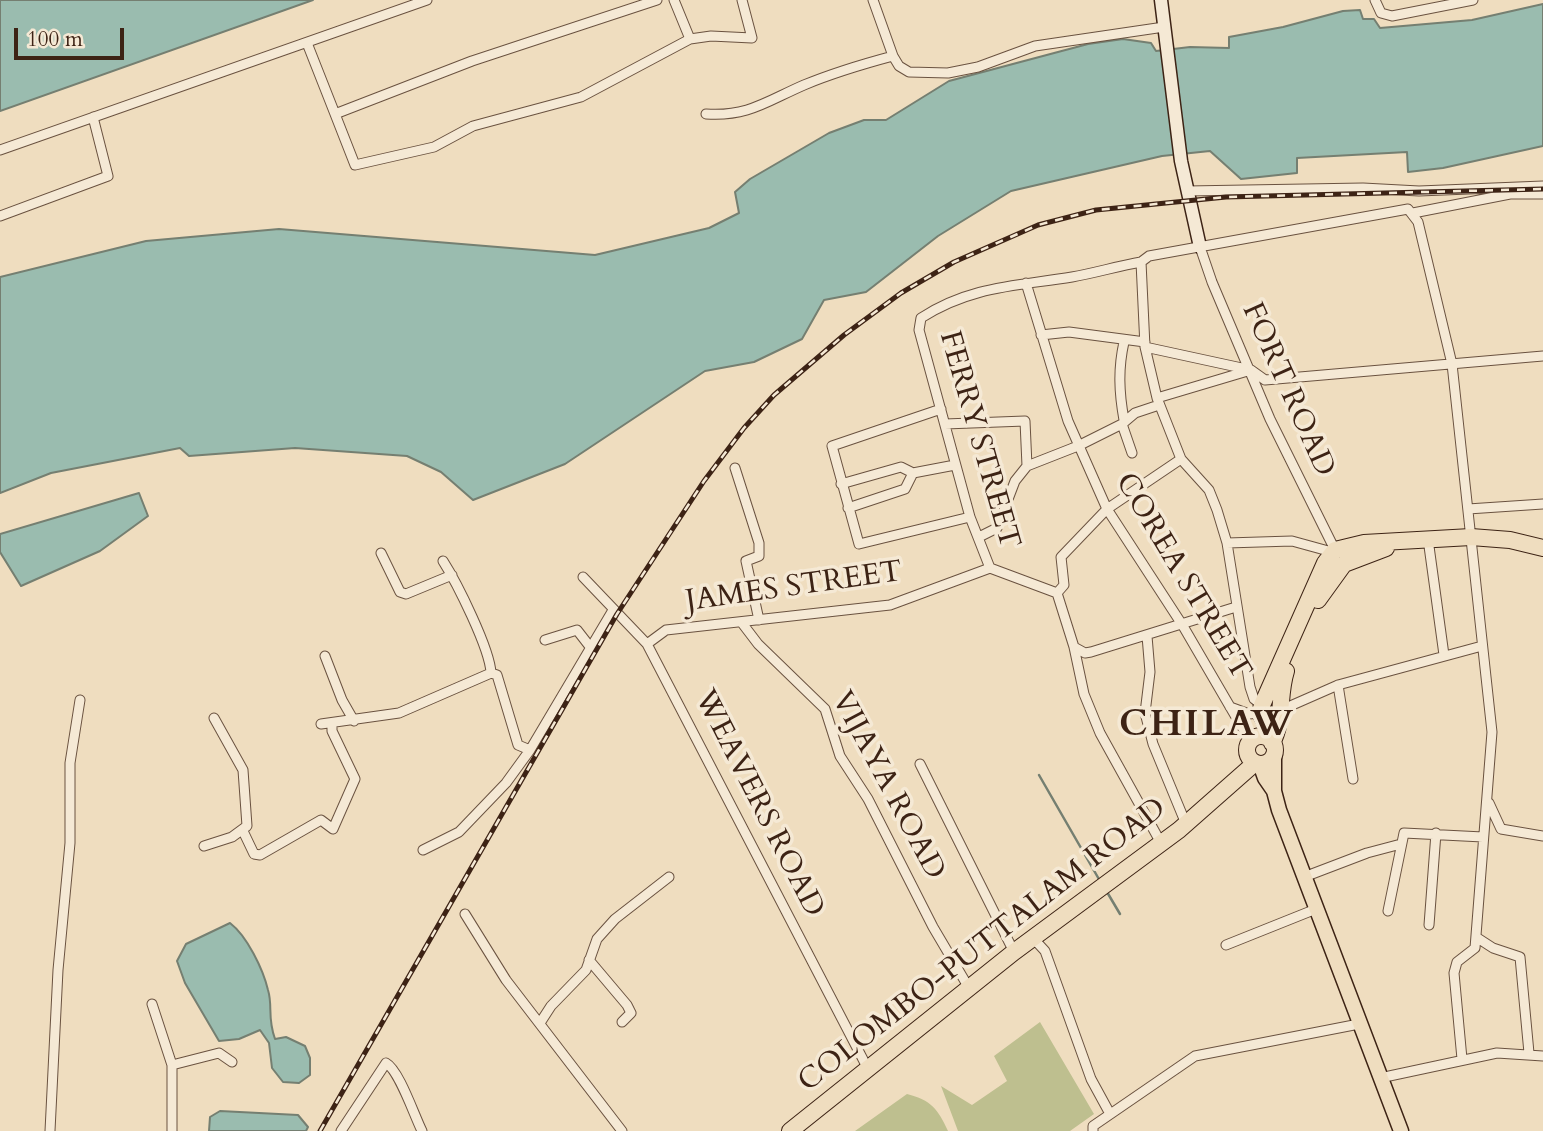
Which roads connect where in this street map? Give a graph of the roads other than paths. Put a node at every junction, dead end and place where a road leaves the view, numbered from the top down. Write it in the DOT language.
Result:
graph roads {
  1 [pos="427,0"];
  2 [pos="657,0"];
  3 [pos="674,0"];
  4 [pos="742,0"];
  5 [pos="873,0"];
  6 [pos="1161,0"];
  7 [pos="1375,0"];
  8 [pos="1473,0"];
  9 [pos="1164,27"];
  10 [pos="690,39"];
  11 [pos="307,43"];
  12 [pos="893,56"];
  13 [pos="335,114"];
  14 [pos="706,114"];
  15 [pos="93,117"];
  16 [pos="0,150"];
  17 [pos="1543,186"];
  18 [pos="1187,191"];
  19 [pos="1543,194"];
  20 [pos="1413,213"];
  21 [pos="0,216"];
  22 [pos="1200,247"];
  23 [pos="1142,262"];
  24 [pos="1026,283"];
  25 [pos="1041,335"];
  26 [pos="1124,342"];
  27 [pos="1145,345"];
  28 [pos="1543,356"];
  29 [pos="1452,363"];
  30 [pos="1251,370"];
  31 [pos="1158,401"];
  32 [pos="941,409"];
  33 [pos="1123,422"];
  34 [pos="945,424"];
  35 [pos="1078,446"];
  36 [pos="1132,453"];
  37 [pos="1181,459"];
  38 [pos="955,465"];
  39 [pos="1027,466"];
  40 [pos="736,468"];
  41 [pos="912,472"];
  42 [pos="841,484"];
  43 [pos="1543,504"];
  44 [pos="848,508"];
  45 [pos="1107,509"];
  46 [pos="1468,509"];
  47 [pos="970,517"];
  48 [pos="979,537"];
  49 [pos="1471,537"];
  50 [pos="1428,539"];
  51 [pos="1227,543"];
  52 [pos="1543,548"];
  53 [pos="381,554"];
  54 [pos="1337,554"];
  55 [pos="443,561"];
  56 [pos="990,568"];
  57 [pos="452,575"];
  58 [pos="583,577"];
  59 [pos="1057,593"];
  60 [pos="1236,607"];
  61 [pos="613,610"];
  62 [pos="759,620"];
  63 [pos="742,623"];
  64 [pos="1183,626"];
  65 [pos="1147,636"];
  66 [pos="545,640"];
  67 [pos="647,644"];
  68 [pos="1482,646"];
  69 [pos="1074,647"];
  70 [pos="591,648"];
  71 [pos="1444,655"];
  72 [pos="325,656"];
  73 [pos="491,673"];
  74 [pos="1338,685"];
  75 [pos="80,701"];
  76 [pos="1230,707"];
  77 [pos="1261,709"];
  78 [pos="1280,712"];
  79 [pos="214,718"];
  80 [pos="354,721"];
  81 [pos="332,723"];
  82 [pos="321,724"];
  83 [pos="1273,748"];
  84 [pos="530,750"];
  85 [pos="1253,755"];
  86 [pos="920,764"];
  87 [pos="1353,779"];
  88 [pos="1274,791"];
  89 [pos="1487,797"];
  90 [pos="1186,824"];
  91 [pos="243,831"];
  92 [pos="1436,833"];
  93 [pos="1543,836"];
  94 [pos="1483,837"];
  95 [pos="1161,844"];
  96 [pos="1401,845"];
  97 [pos="204,846"];
  98 [pos="423,850"];
  99 [pos="669,877"];
  100 [pos="1304,877"];
  101 [pos="1316,909"];
  102 [pos="1388,911"];
  103 [pos="465,914"];
  104 [pos="1429,925"];
  105 [pos="1476,937"];
  106 [pos="1032,938"];
  107 [pos="1226,945"];
  108 [pos="1014,952"];
  109 [pos="588,958"];
  110 [pos="969,988"];
  111 [pos="152,1003"];
  112 [pos="622,1022"];
  113 [pos="540,1023"];
  114 [pos="1359,1024"];
  115 [pos="1529,1053"];
  116 [pos="1543,1056"];
  117 [pos="1462,1059"];
  118 [pos="232,1062"];
  119 [pos="172,1065"];
  120 [pos="868,1069"];
  121 [pos="1380,1078"];
  122 [pos="1109,1112"];
  123 [pos="50,1131"];
  124 [pos="172,1131"];
  125 [pos="341,1131"];
  126 [pos="422,1131"];
  127 [pos="622,1131"];
  128 [pos="790,1131"];
  129 [pos="1093,1131"];
  130 [pos="1401,1131"];
  1 -- 11 [label="street"];
  2 -- 13 [label="street"];
  3 -- 10 [label="street"];
  4 -- 10 [label="street"];
  5 -- 12 [label="street"];
  6 -- 9 [label="street"];
  7 -- 8 [label="street"];
  9 -- 12 [label="street"];
  9 -- 18 [label="street"];
  10 -- 13 [label="street"];
  11 -- 13 [label="street"];
  11 -- 15 [label="street"];
  12 -- 14 [label="street"];
  15 -- 16 [label="street"];
  15 -- 21 [label="street"];
  17 -- 18 [label="street"];
  18 -- 22 [label="street"];
  19 -- 20 [label="street, FERRY STREET"];
  20 -- 22 [label="street, FERRY STREET"];
  20 -- 29 [label="street"];
  22 -- 23 [label="street, FERRY STREET"];
  22 -- 30 [label="street, FORT ROAD"];
  23 -- 24 [label="street, FERRY STREET"];
  23 -- 27 [label="street"];
  24 -- 25 [label="street, COREA STREET"];
  24 -- 32 [label="street, FERRY STREET"];
  25 -- 26 [label="street"];
  25 -- 35 [label="street, COREA STREET"];
  26 -- 27 [label="street"];
  26 -- 33 [label="street"];
  27 -- 30 [label="street"];
  27 -- 31 [label="street"];
  28 -- 29 [label="street"];
  29 -- 30 [label="street"];
  29 -- 46 [label="street"];
  30 -- 31 [label="street"];
  30 -- 54 [label="street, FORT ROAD"];
  31 -- 33 [label="street"];
  31 -- 37 [label="street"];
  32 -- 34 [label="street, FERRY STREET"];
  32 -- 42 [label="street"];
  33 -- 35 [label="street"];
  33 -- 36 [label="street"];
  34 -- 38 [label="street, FERRY STREET"];
  34 -- 39 [label="street"];
  35 -- 39 [label="street"];
  35 -- 45 [label="street, COREA STREET"];
  37 -- 45 [label="street"];
  37 -- 51 [label="street"];
  38 -- 41 [label="street"];
  38 -- 47 [label="street, FERRY STREET"];
  39 -- 48 [label="street"];
  40 -- 62 [label="street"];
  41 -- 42 [label="street"];
  41 -- 44 [label="street"];
  42 -- 44 [label="street"];
  43 -- 46 [label="street"];
  44 -- 47 [label="street"];
  45 -- 59 [label="street"];
  45 -- 64 [label="street, COREA STREET"];
  46 -- 49 [label="street"];
  47 -- 48 [label="street, FERRY STREET"];
  48 -- 56 [label="street, FERRY STREET"];
  49 -- 50 [label="highway"];
  49 -- 52 [label="highway"];
  49 -- 68 [label="street"];
  50 -- 54 [label="highway"];
  50 -- 71 [label="street"];
  51 -- 54 [label="street"];
  51 -- 60 [label="street"];
  53 -- 57 [label="street"];
  54 -- 77 [label="highway"];
  54 -- 78 [label="highway"];
  55 -- 57 [label="street"];
  56 -- 59 [label="street, FERRY STREET"];
  56 -- 62 [label="street, JAMES STREET"];
  57 -- 73 [label="street"];
  58 -- 61 [label="street, WEAVERS ROAD"];
  59 -- 69 [label="street"];
  60 -- 64 [label="street"];
  60 -- 77 [label="street"];
  61 -- 67 [label="street, WEAVERS ROAD"];
  61 -- 70 [label="street"];
  62 -- 63 [label="street, JAMES STREET"];
  63 -- 67 [label="street, JAMES STREET"];
  63 -- 110 [label="street, VIJAYA ROAD"];
  64 -- 65 [label="street"];
  64 -- 76 [label="street, COREA STREET"];
  65 -- 69 [label="street"];
  65 -- 90 [label="street"];
  66 -- 70 [label="street"];
  67 -- 120 [label="street, WEAVERS ROAD"];
  68 -- 71 [label="street"];
  68 -- 89 [label="street"];
  69 -- 95 [label="street"];
  70 -- 84 [label="street"];
  71 -- 74 [label="street"];
  72 -- 80 [label="street"];
  73 -- 80 [label="street"];
  73 -- 84 [label="street"];
  74 -- 78 [label="street"];
  74 -- 87 [label="street"];
  75 -- 123 [label="street"];
  76 -- 77 [label="street, COREA STREET"];
  76 -- 85 [label="street"];
  77 -- 78 [label="highway"];
  78 -- 83 [label="highway"];
  79 -- 91 [label="street"];
  80 -- 81 [label="street"];
  81 -- 82 [label="street"];
  81 -- 91 [label="street"];
  83 -- 85 [label="highway, COLOMBO-PUTTALAM ROAD"];
  83 -- 85 [label="highway"];
  83 -- 88 [label="main road"];
  84 -- 98 [label="street"];
  85 -- 88 [label="main road"];
  85 -- 90 [label="highway, COLOMBO-PUTTALAM ROAD"];
  86 -- 108 [label="street"];
  88 -- 100 [label="main road"];
  89 -- 93 [label="street"];
  89 -- 94 [label="street"];
  90 -- 95 [label="highway, COLOMBO-PUTTALAM ROAD"];
  91 -- 97 [label="street"];
  92 -- 94 [label="street"];
  92 -- 96 [label="street"];
  92 -- 104 [label="street"];
  94 -- 105 [label="street"];
  95 -- 106 [label="highway, COLOMBO-PUTTALAM ROAD"];
  96 -- 100 [label="street"];
  96 -- 102 [label="street"];
  99 -- 109 [label="street"];
  100 -- 101 [label="main road"];
  101 -- 107 [label="street"];
  101 -- 114 [label="main road"];
  103 -- 113 [label="street"];
  105 -- 115 [label="street"];
  105 -- 117 [label="street"];
  106 -- 108 [label="highway, COLOMBO-PUTTALAM ROAD"];
  106 -- 122 [label="street"];
  108 -- 110 [label="highway, COLOMBO-PUTTALAM ROAD"];
  109 -- 112 [label="street"];
  109 -- 113 [label="street"];
  110 -- 120 [label="highway, COLOMBO-PUTTALAM ROAD"];
  111 -- 119 [label="street"];
  113 -- 127 [label="street"];
  114 -- 121 [label="main road"];
  114 -- 122 [label="street"];
  115 -- 116 [label="street"];
  115 -- 117 [label="street"];
  117 -- 121 [label="street"];
  118 -- 119 [label="street"];
  119 -- 124 [label="street"];
  120 -- 128 [label="highway, COLOMBO-PUTTALAM ROAD"];
  121 -- 130 [label="main road"];
  122 -- 129 [label="street"];
  125 -- 126 [label="street"];
}
